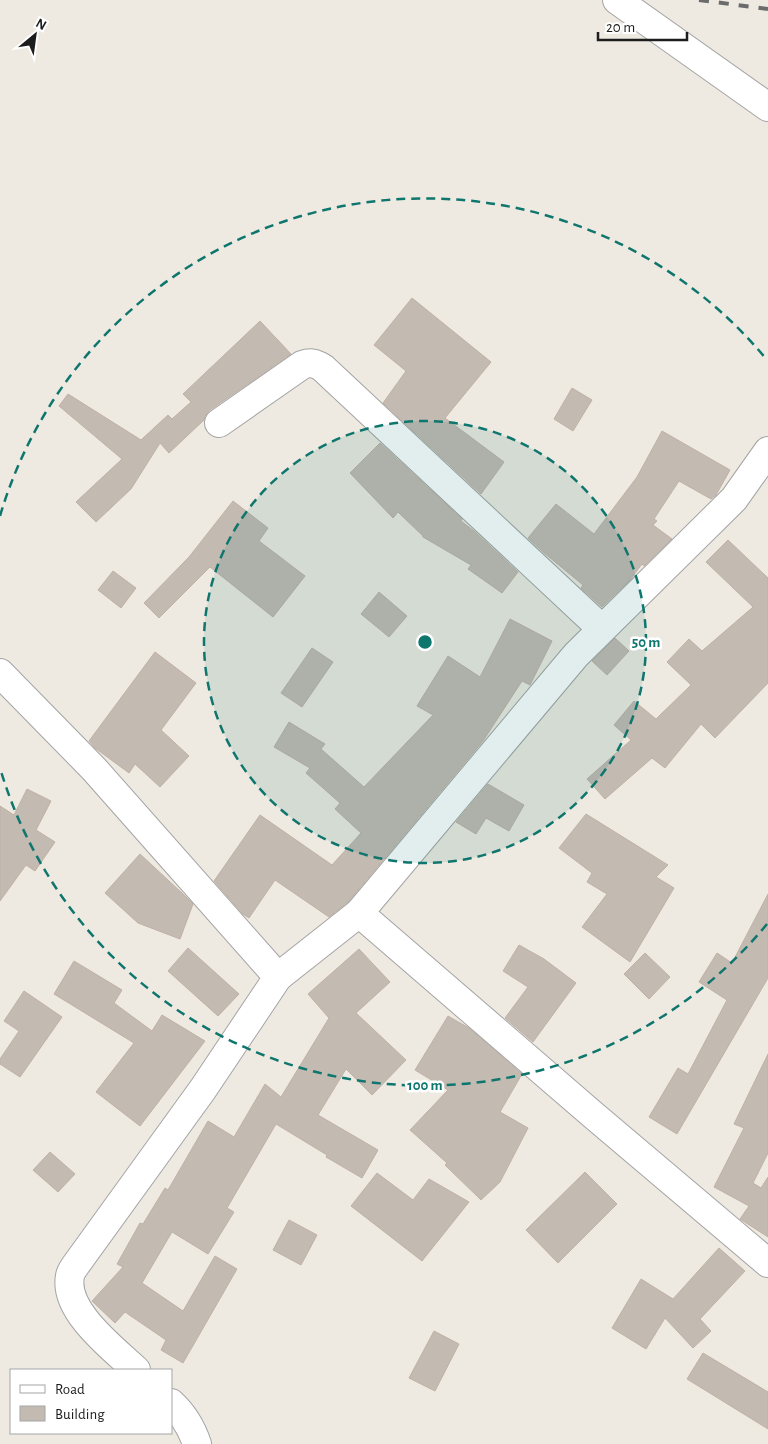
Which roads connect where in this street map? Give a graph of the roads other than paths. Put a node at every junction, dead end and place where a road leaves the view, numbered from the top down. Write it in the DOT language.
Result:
graph roads {
  1 [pos="617,0"];
  2 [pos="768,107"];
  3 [pos="219,423"];
  4 [pos="768,451"];
  5 [pos="602,629"];
  6 [pos="0,673"];
  7 [pos="359,913"];
  8 [pos="278,976"];
  9 [pos="767,1260"];
  10 [pos="135,1369"];
  11 [pos="172,1404"];
  12 [pos="197,1444"];
  1 -- 2 [label="street"];
  3 -- 5 [label="street"];
  4 -- 5 [label="street"];
  5 -- 7 [label="street"];
  6 -- 8 [label="street"];
  7 -- 8 [label="street"];
  7 -- 9 [label="street"];
  8 -- 10 [label="street"];
  11 -- 12 [label="street"];
}
